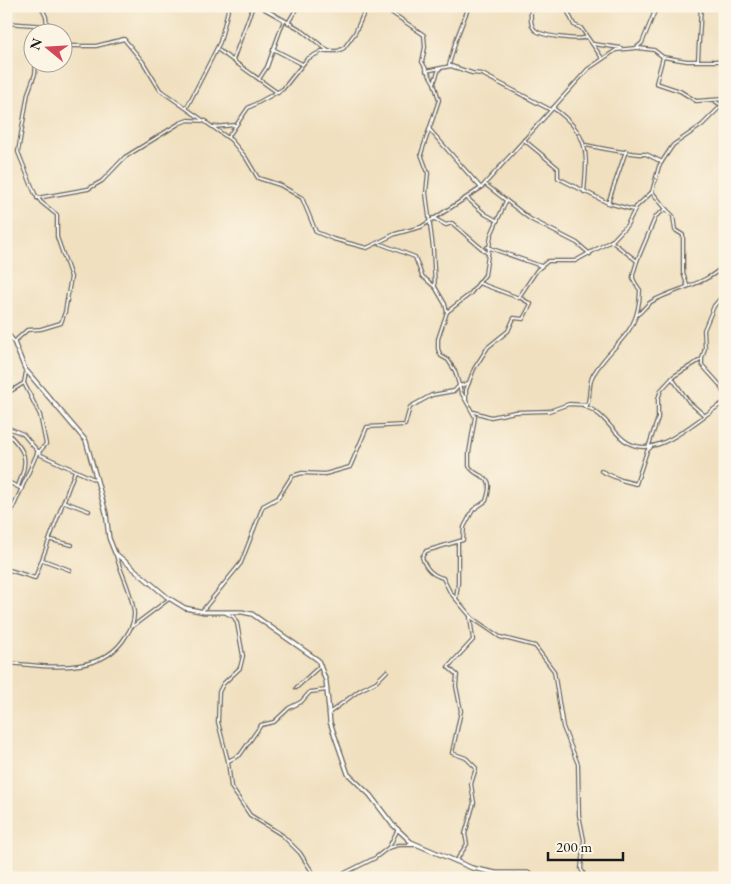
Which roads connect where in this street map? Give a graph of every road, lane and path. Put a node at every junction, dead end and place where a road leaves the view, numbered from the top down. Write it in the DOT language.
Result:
graph roads {
  1 [pos="41,6"];
  2 [pos="229,6"];
  3 [pos="253,6"];
  4 [pos="259,6"];
  5 [pos="298,6"];
  6 [pos="367,6"];
  7 [pos="382,6"];
  8 [pos="469,6"];
  9 [pos="531,6"];
  10 [pos="561,6"];
  11 [pos="657,6"];
  12 [pos="701,6"];
  13 [pos="291,18"];
  14 [pos="284,20"];
  15 [pos="47,22"];
  16 [pos="6,23"];
  17 [pos="288,23"];
  18 [pos="22,24"];
  19 [pos="292,25"];
  20 [pos="586,37"];
  21 [pos="592,44"];
  22 [pos="72,46"];
  23 [pos="217,48"];
  24 [pos="621,48"];
  25 [pos="636,48"];
  26 [pos="273,49"];
  27 [pos="327,50"];
  28 [pos="725,56"];
  29 [pos="663,57"];
  30 [pos="602,59"];
  31 [pos="233,60"];
  32 [pos="698,60"];
  33 [pos="451,61"];
  34 [pos="302,64"];
  35 [pos="448,66"];
  36 [pos="453,66"];
  37 [pos="439,68"];
  38 [pos="426,71"];
  39 [pos="35,72"];
  40 [pos="259,79"];
  41 [pos="434,82"];
  42 [pos="278,92"];
  43 [pos="715,101"];
  44 [pos="725,101"];
  45 [pos="723,107"];
  46 [pos="186,108"];
  47 [pos="552,109"];
  48 [pos="206,121"];
  49 [pos="238,124"];
  50 [pos="213,127"];
  51 [pos="430,130"];
  52 [pos="231,136"];
  53 [pos="227,137"];
  54 [pos="230,140"];
  55 [pos="524,140"];
  56 [pos="586,145"];
  57 [pos="626,151"];
  58 [pos="662,162"];
  59 [pos="484,184"];
  60 [pos="481,188"];
  61 [pos="584,192"];
  62 [pos="652,192"];
  63 [pos="38,198"];
  64 [pos="467,198"];
  65 [pos="506,202"];
  66 [pos="608,203"];
  67 [pos="666,209"];
  68 [pos="634,210"];
  69 [pos="433,218"];
  70 [pos="496,220"];
  71 [pos="429,221"];
  72 [pos="611,241"];
  73 [pos="379,244"];
  74 [pos="487,247"];
  75 [pos="487,253"];
  76 [pos="590,254"];
  77 [pos="638,262"];
  78 [pos="725,264"];
  79 [pos="541,266"];
  80 [pos="479,283"];
  81 [pos="687,285"];
  82 [pos="435,287"];
  83 [pos="725,293"];
  84 [pos="519,298"];
  85 [pos="447,312"];
  86 [pos="637,315"];
  87 [pos="6,332"];
  88 [pos="14,342"];
  89 [pos="702,359"];
  90 [pos="26,370"];
  91 [pos="672,378"];
  92 [pos="24,383"];
  93 [pos="469,383"];
  94 [pos="460,386"];
  95 [pos="6,394"];
  96 [pos="725,397"];
  97 [pos="466,400"];
  98 [pos="725,402"];
  99 [pos="584,406"];
  100 [pos="474,412"];
  101 [pos="480,415"];
  102 [pos="704,415"];
  103 [pos="475,417"];
  104 [pos="6,427"];
  105 [pos="6,432"];
  106 [pos="649,447"];
  107 [pos="38,452"];
  108 [pos="75,471"];
  109 [pos="601,471"];
  110 [pos="96,480"];
  111 [pos="6,481"];
  112 [pos="18,486"];
  113 [pos="22,489"];
  114 [pos="64,502"];
  115 [pos="89,511"];
  116 [pos="6,524"];
  117 [pos="51,540"];
  118 [pos="458,543"];
  119 [pos="72,545"];
  120 [pos="115,553"];
  121 [pos="43,560"];
  122 [pos="6,569"];
  123 [pos="70,570"];
  124 [pos="169,599"];
  125 [pos="456,599"];
  126 [pos="201,611"];
  127 [pos="224,612"];
  128 [pos="470,616"];
  129 [pos="132,627"];
  130 [pos="6,663"];
  131 [pos="320,664"];
  132 [pos="387,671"];
  133 [pos="296,688"];
  134 [pos="327,690"];
  135 [pos="329,714"];
  136 [pos="228,761"];
  137 [pos="398,829"];
  138 [pos="416,845"];
  139 [pos="388,848"];
  140 [pos="456,862"];
  141 [pos="496,873"];
  142 [pos="316,878"];
  143 [pos="335,878"];
  144 [pos="495,878"];
  145 [pos="536,878"];
  146 [pos="586,878"];
  1 -- 15 [label="street"];
  2 -- 23 [label="street"];
  3 -- 31 [label="street"];
  4 -- 14 [label="street"];
  5 -- 13 [label="street"];
  6 -- 27 [label="street"];
  7 -- 38 [label="street"];
  8 -- 33 [label="street"];
  9 -- 20 [label="street"];
  10 -- 20 [label="street"];
  11 -- 25 [label="street"];
  12 -- 32 [label="street"];
  13 -- 17 [label="street"];
  13 -- 19 [label="street"];
  14 -- 17 [label="street"];
  14 -- 26 [label="street"];
  16 -- 18 [label="street"];
  17 -- 19 [label="street"];
  19 -- 27 [label="street"];
  20 -- 21 [label="street"];
  21 -- 24 [label="street"];
  21 -- 30 [label="street"];
  22 -- 46 [label="street"];
  23 -- 31 [label="street"];
  23 -- 46 [label="street"];
  24 -- 25 [label="street"];
  24 -- 30 [label="street"];
  25 -- 29 [label="street"];
  26 -- 34 [label="street"];
  26 -- 40 [label="street"];
  27 -- 34 [label="street"];
  28 -- 32 [label="street"];
  29 -- 32 [label="street"];
  29 -- 43 [label="street"];
  30 -- 47 [label="street"];
  31 -- 40 [label="street"];
  33 -- 35 [label="street"];
  33 -- 36 [label="street"];
  34 -- 42 [label="street"];
  35 -- 36 [label="street"];
  35 -- 37 [label="street"];
  36 -- 47 [label="street"];
  37 -- 38 [label="street"];
  37 -- 41 [label="street"];
  38 -- 41 [label="street"];
  39 -- 63 [label="street"];
  40 -- 42 [label="street"];
  41 -- 51 [label="street"];
  42 -- 49 [label="street"];
  43 -- 44 [label="street"];
  43 -- 45 [label="street"];
  44 -- 45 [label="street"];
  45 -- 58 [label="street"];
  46 -- 48 [label="street"];
  47 -- 55 [label="street"];
  47 -- 56 [label="street"];
  48 -- 50 [label="street"];
  48 -- 63 [label="street"];
  49 -- 50 [label="street"];
  49 -- 52 [label="street"];
  50 -- 53 [label="street"];
  51 -- 60 [label="street"];
  51 -- 71 [label="street"];
  52 -- 53 [label="street"];
  52 -- 54 [label="street"];
  53 -- 54 [label="street"];
  54 -- 73 [label="street"];
  55 -- 59 [label="street"];
  55 -- 61 [label="street"];
  56 -- 57 [label="street"];
  56 -- 61 [label="street"];
  57 -- 58 [label="street"];
  57 -- 66 [label="street"];
  58 -- 62 [label="street"];
  59 -- 60 [label="street"];
  59 -- 65 [label="street"];
  60 -- 64 [label="street"];
  61 -- 66 [label="street"];
  62 -- 67 [label="street"];
  62 -- 68 [label="street"];
  63 -- 88 [label="street"];
  64 -- 69 [label="street"];
  64 -- 70 [label="street"];
  65 -- 70 [label="street"];
  65 -- 76 [label="street"];
  66 -- 68 [label="street"];
  67 -- 77 [label="street"];
  67 -- 81 [label="street"];
  68 -- 72 [label="street"];
  69 -- 71 [label="street"];
  69 -- 75 [label="street"];
  70 -- 74 [label="street"];
  71 -- 73 [label="street"];
  71 -- 82 [label="street"];
  72 -- 76 [label="street"];
  72 -- 77 [label="street"];
  73 -- 82 [label="street"];
  74 -- 75 [label="street"];
  74 -- 79 [label="street"];
  75 -- 80 [label="street"];
  76 -- 79 [label="street"];
  77 -- 86 [label="street"];
  78 -- 81 [label="street"];
  79 -- 84 [label="street"];
  80 -- 84 [label="street"];
  80 -- 85 [label="street"];
  81 -- 86 [label="street"];
  82 -- 85 [label="street"];
  83 -- 89 [label="street"];
  84 -- 93 [label="street"];
  85 -- 94 [label="street"];
  86 -- 99 [label="street"];
  87 -- 88 [label="street"];
  88 -- 90 [label="street"];
  89 -- 91 [label="street"];
  89 -- 96 [label="street"];
  90 -- 92 [label="street"];
  90 -- 110 [label="street"];
  91 -- 102 [label="street"];
  91 -- 106 [label="street"];
  92 -- 95 [label="street"];
  92 -- 107 [label="street"];
  93 -- 94 [label="street"];
  93 -- 97 [label="street"];
  94 -- 97 [label="street"];
  94 -- 126 [label="street"];
  97 -- 100 [label="street"];
  98 -- 102 [label="street"];
  99 -- 101 [label="street"];
  99 -- 106 [label="street"];
  100 -- 101 [label="street"];
  100 -- 103 [label="street"];
  101 -- 103 [label="street"];
  102 -- 106 [label="street"];
  103 -- 118 [label="street"];
  104 -- 107 [label="street"];
  105 -- 112 [label="street"];
  106 -- 109 [label="street"];
  107 -- 108 [label="street"];
  107 -- 113 [label="street"];
  108 -- 110 [label="street"];
  108 -- 114 [label="street"];
  110 -- 120 [label="street"];
  111 -- 112 [label="street"];
  112 -- 113 [label="street"];
  113 -- 116 [label="street"];
  114 -- 115 [label="street"];
  114 -- 117 [label="street"];
  117 -- 119 [label="street"];
  117 -- 121 [label="street"];
  118 -- 125 [label="street"];
  118 -- 125 [label="street"];
  120 -- 124 [label="street"];
  120 -- 129 [label="street"];
  121 -- 122 [label="street"];
  121 -- 123 [label="street"];
  124 -- 126 [label="street"];
  124 -- 129 [label="street"];
  125 -- 128 [label="street"];
  126 -- 127 [label="street"];
  127 -- 131 [label="street"];
  127 -- 136 [label="street"];
  128 -- 140 [label="street"];
  128 -- 146 [label="street"];
  129 -- 130 [label="street"];
  131 -- 133 [label="street"];
  131 -- 134 [label="street"];
  132 -- 135 [label="street"];
  134 -- 135 [label="street"];
  134 -- 136 [label="street"];
  135 -- 137 [label="street"];
  136 -- 142 [label="street"];
  137 -- 138 [label="street"];
  137 -- 139 [label="street"];
  138 -- 139 [label="street"];
  138 -- 140 [label="street"];
  139 -- 143 [label="street"];
  140 -- 141 [label="street"];
  141 -- 144 [label="street"];
  141 -- 145 [label="street"];
}
